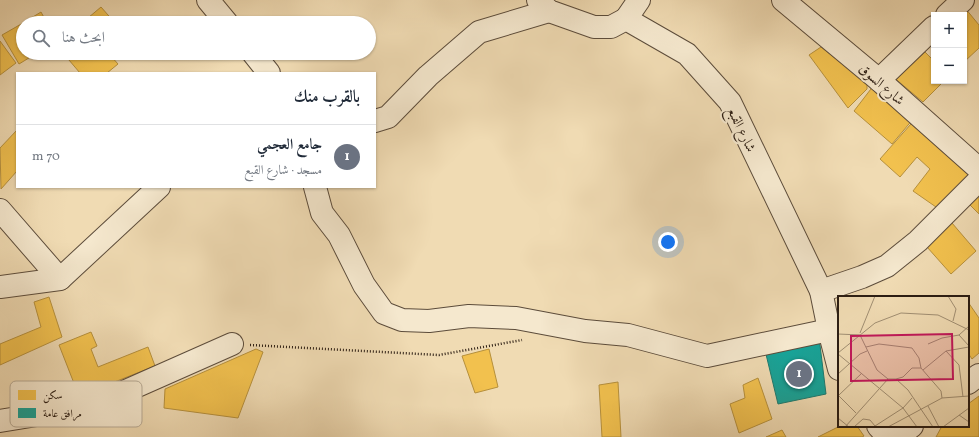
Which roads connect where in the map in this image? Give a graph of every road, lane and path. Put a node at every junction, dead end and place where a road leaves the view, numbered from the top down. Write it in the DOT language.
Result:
graph roads {
  1 [pos="208,0"];
  2 [pos="639,0"];
  3 [pos="783,0"];
  4 [pos="962,0"];
  5 [pos="544,5"];
  6 [pos="950,12"];
  7 [pos="221,16"];
  8 [pos="626,19"];
  9 [pos="931,30"];
  10 [pos="258,60"];
  11 [pos="269,72"];
  12 [pos="879,80"];
  13 [pos="376,121"];
  14 [pos="979,169"];
  15 [pos="979,180"];
  16 [pos="158,188"];
  17 [pos="315,188"];
  18 [pos="0,210"];
  19 [pos="60,279"];
  20 [pos="0,287"];
  21 [pos="821,291"];
  22 [pos="829,330"];
  23 [pos="527,339"];
  24 [pos="232,344"];
  25 [pos="838,365"];
  26 [pos="979,375"];
  27 [pos="969,382"];
  28 [pos="142,384"];
  29 [pos="10,419"];
  30 [pos="0,421"];
  31 [pos="879,427"];
  32 [pos="911,427"];
  33 [pos="888,437"];
  34 [pos="898,437"];
  1 -- 7 [label="street"];
  2 -- 8 [label="street"];
  3 -- 12 [label="street, شارع السوق"];
  4 -- 6 [label="street"];
  5 -- 8 [label="street"];
  5 -- 13 [label="street"];
  8 -- 21 [label="street, شارع القبع"];
  9 -- 12 [label="street"];
  10 -- 11 [label="street"];
  12 -- 14 [label="street, شارع السوق"];
  15 -- 21 [label="street"];
  16 -- 19 [label="street"];
  17 -- 22 [label="street"];
  18 -- 19 [label="street"];
  19 -- 20 [label="street"];
  21 -- 22 [label="street, شارع القبع"];
  22 -- 25 [label="street, شارع القبع"];
  23 -- 24 [label="path"];
  24 -- 28 [label="street"];
  26 -- 27 [label="street"];
  29 -- 30 [label="street"];
  31 -- 33 [label="street"];
  32 -- 34 [label="street"];
}
